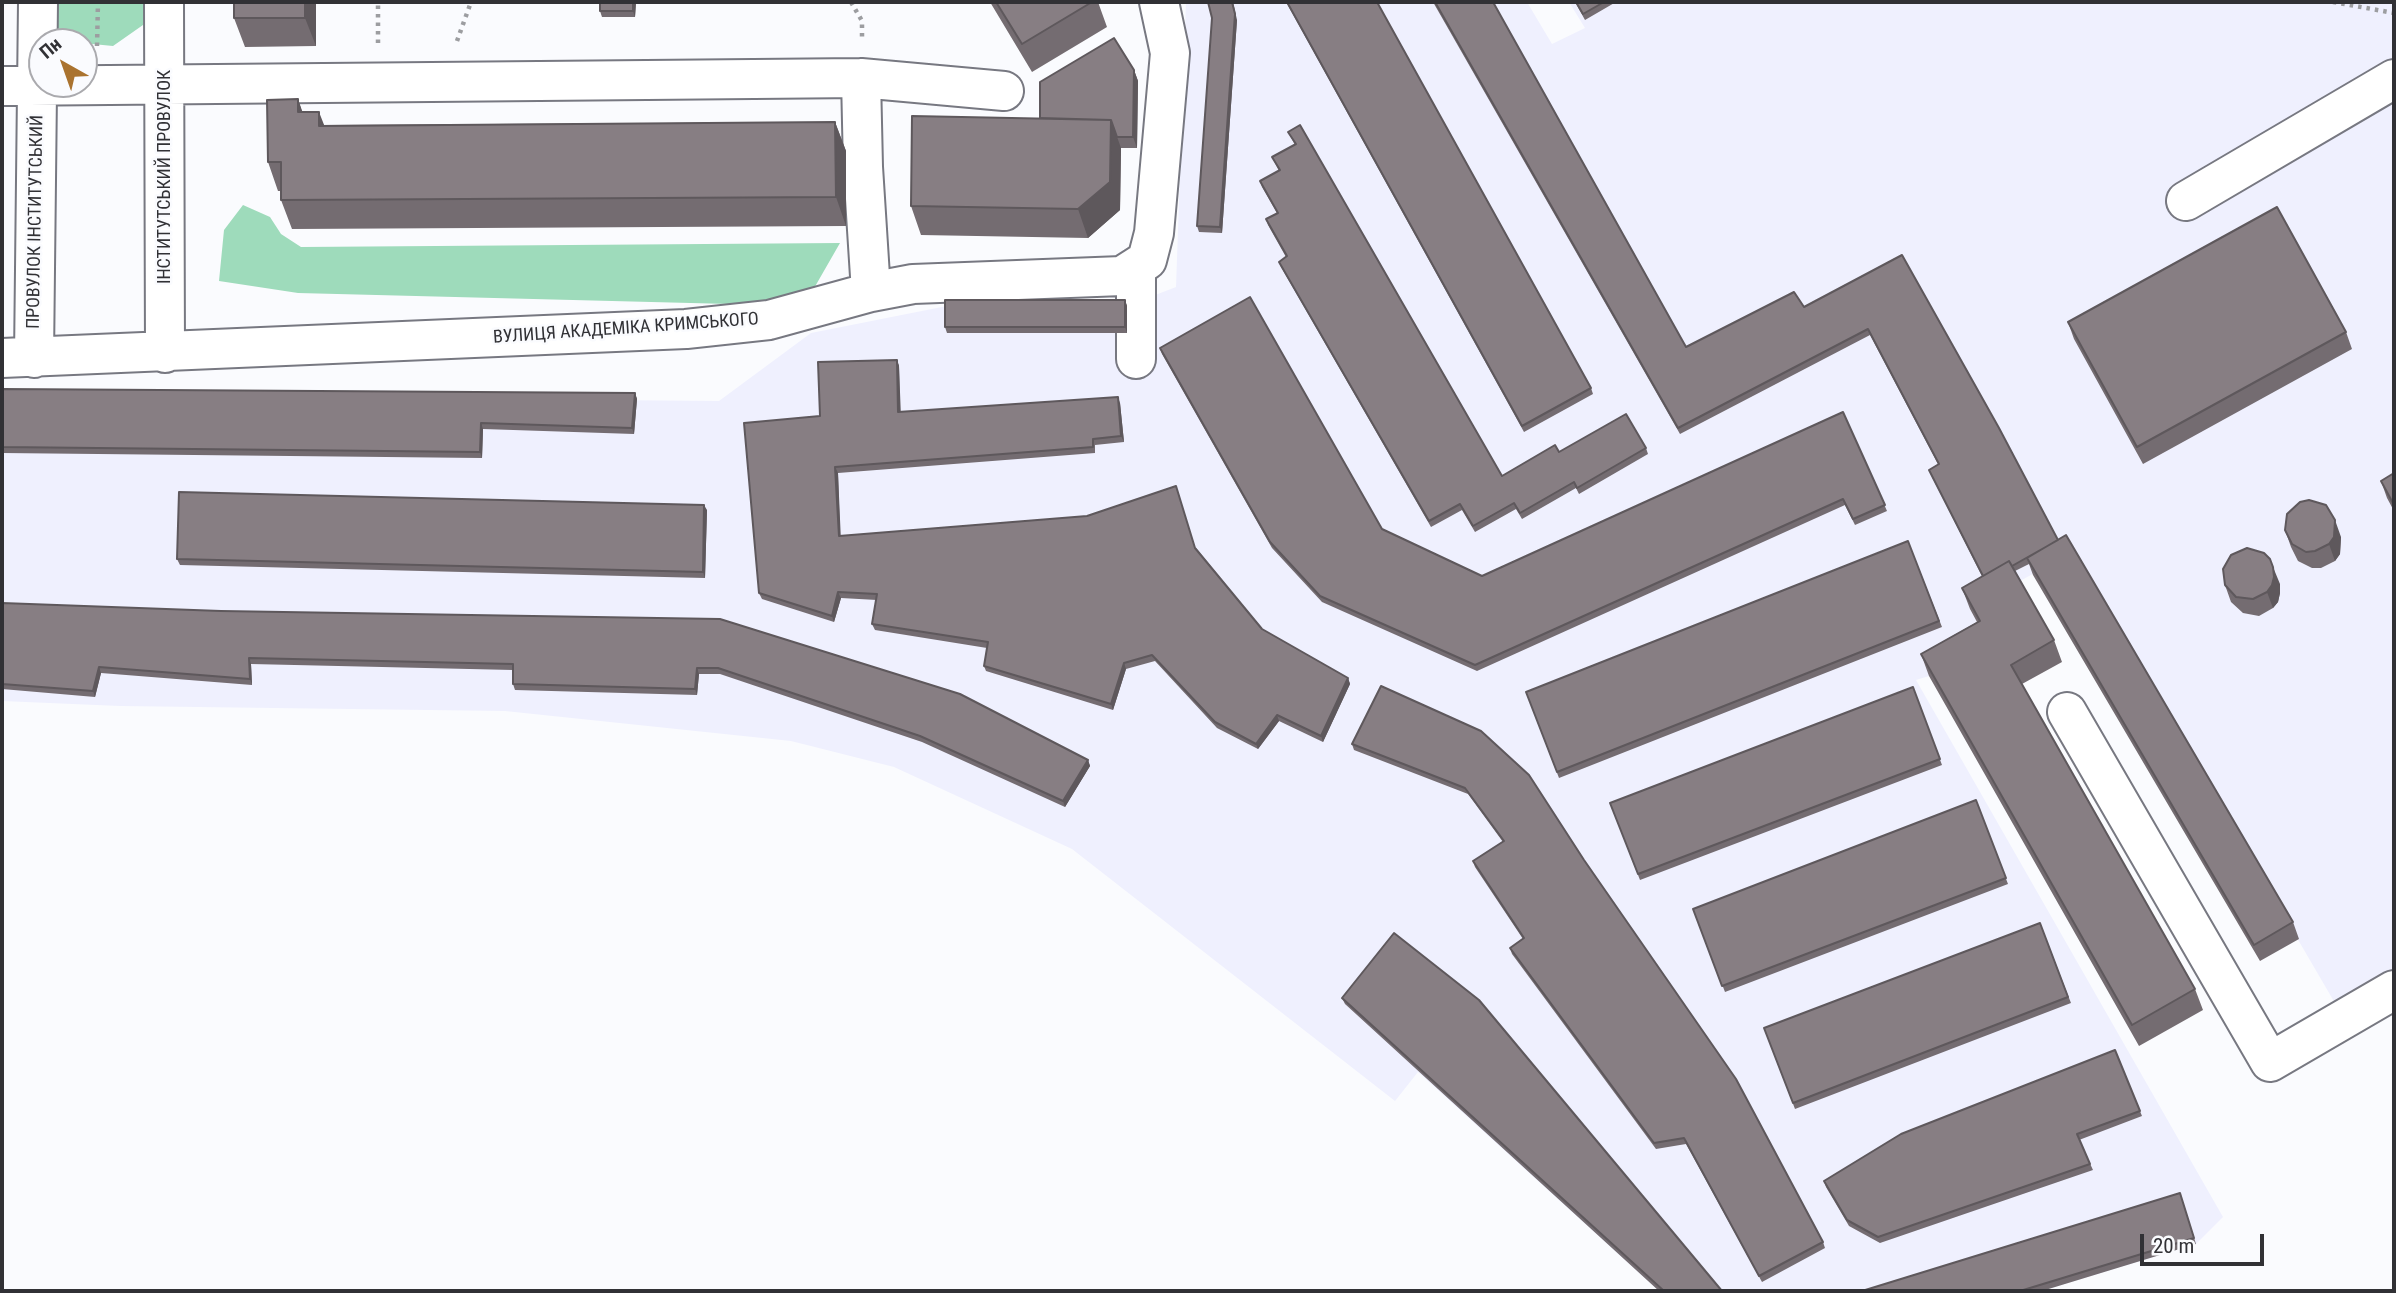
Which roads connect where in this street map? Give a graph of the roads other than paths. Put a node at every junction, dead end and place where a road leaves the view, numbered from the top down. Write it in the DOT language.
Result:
graph roads {
  1 [pos="38,2"];
  2 [pos="164,2"];
  3 [pos="1158,2"];
  4 [pos="861,78"];
  5 [pos="2394,79"];
  6 [pos="164,85"];
  7 [pos="20,86"];
  8 [pos="1004,91"];
  9 [pos="2186,201"];
  10 [pos="1136,267"];
  11 [pos="871,292"];
  12 [pos="165,353"];
  13 [pos="18,358"];
  14 [pos="1136,359"];
  15 [pos="2067,712"];
  16 [pos="2394,990"];
  1 -- 7 [label="street, ПРОВУЛОК ІНСТИТУТСЬКИЙ"];
  2 -- 6 [label="street, ІНСТИТУТСЬКИЙ ПРОВУЛОК"];
  3 -- 10 [label="street"];
  4 -- 6 [label="street"];
  4 -- 8 [label="street"];
  4 -- 11 [label="street"];
  5 -- 9 [label="street"];
  6 -- 7 [label="street"];
  6 -- 12 [label="street, ІНСТИТУТСЬКИЙ ПРОВУЛОК"];
  7 -- 13 [label="street, ПРОВУЛОК ІНСТИТУТСЬКИЙ"];
  10 -- 11 [label="street, ВУЛИЦЯ АКАДЕМІКА КРИМСЬКОГО"];
  10 -- 14 [label="street"];
  11 -- 12 [label="street, ВУЛИЦЯ АКАДЕМІКА КРИМСЬКОГО"];
  12 -- 13 [label="street, ВУЛИЦЯ АКАДЕМІКА КРИМСЬКОГО"];
  15 -- 16 [label="street"];
}
